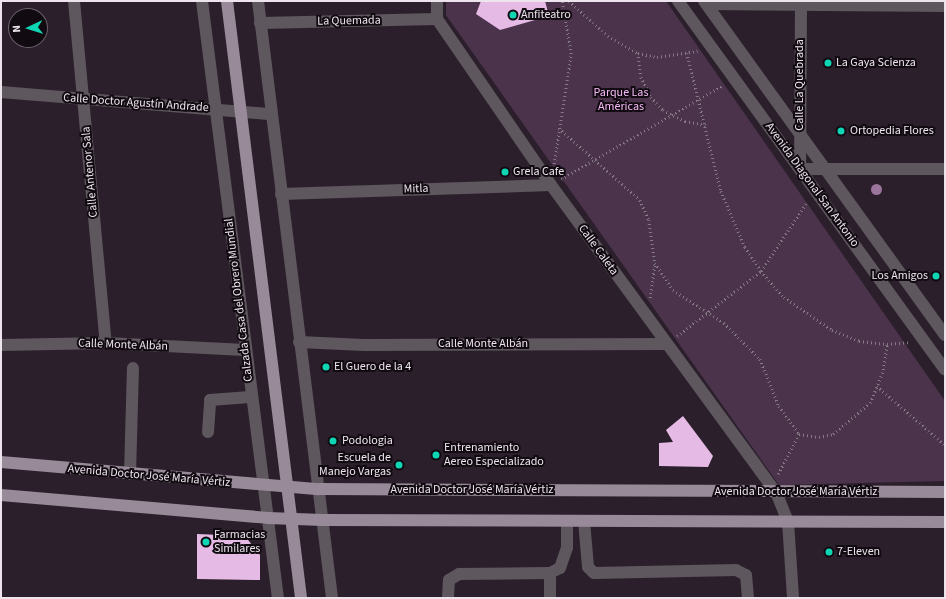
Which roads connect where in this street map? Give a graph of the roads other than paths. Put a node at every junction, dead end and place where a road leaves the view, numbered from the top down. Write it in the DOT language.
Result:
graph roads {
  1 [pos="74,1"];
  2 [pos="202,1"];
  3 [pos="227,1"];
  4 [pos="258,1"];
  5 [pos="437,1"];
  6 [pos="678,1"];
  7 [pos="706,3"];
  8 [pos="801,4"];
  9 [pos="945,6"];
  10 [pos="437,19"];
  11 [pos="260,23"];
  12 [pos="1,92"];
  13 [pos="83,100"];
  14 [pos="216,109"];
  15 [pos="240,111"];
  16 [pos="271,114"];
  17 [pos="800,134"];
  18 [pos="800,169"];
  19 [pos="825,169"];
  20 [pos="945,169"];
  21 [pos="551,185"];
  22 [pos="281,194"];
  23 [pos="944,331"];
  24 [pos="299,342"];
  25 [pos="106,343"];
  26 [pos="667,344"];
  27 [pos="1,345"];
  28 [pos="245,350"];
  29 [pos="133,368"];
  30 [pos="945,370"];
  31 [pos="250,397"];
  32 [pos="208,432"];
  33 [pos="1,462"];
  34 [pos="130,474"];
  35 [pos="264,486"];
  36 [pos="289,488"];
  37 [pos="319,489"];
  38 [pos="774,489"];
  39 [pos="945,492"];
  40 [pos="1,495"];
  41 [pos="268,518"];
  42 [pos="292,519"];
  43 [pos="323,520"];
  44 [pos="567,521"];
  45 [pos="584,521"];
  46 [pos="788,522"];
  47 [pos="945,522"];
  48 [pos="550,573"];
  49 [pos="278,598"];
  50 [pos="301,598"];
  51 [pos="332,598"];
  52 [pos="448,598"];
  53 [pos="550,598"];
  54 [pos="748,598"];
  55 [pos="793,598"];
  1 -- 13 [label="street, Calle Antenor Sala"];
  2 -- 14 [label="street, Calzada Casa del Obrero Mundial"];
  3 -- 15 [label="main road, Calzada Casa del Obrero Mundial"];
  4 -- 11 [label="street"];
  5 -- 10 [label="street"];
  6 -- 18 [label="street, Avenida Diagonal San Antonio"];
  7 -- 8 [label="street"];
  7 -- 17 [label="street, Avenida Diagonal San Antonio"];
  8 -- 9 [label="street"];
  8 -- 17 [label="street, Calle La Quebrada"];
  10 -- 11 [label="street, La Quemada"];
  10 -- 21 [label="street, Calle Caleta"];
  11 -- 16 [label="street"];
  12 -- 13 [label="street, Calle Doctor Agustín Andrade"];
  13 -- 14 [label="street, Calle Doctor Agustín Andrade"];
  13 -- 25 [label="street, Calle Antenor Sala"];
  14 -- 15 [label="street, Calle Doctor Agustín Andrade"];
  14 -- 28 [label="street, Calzada Casa del Obrero Mundial"];
  15 -- 16 [label="street, Calle Doctor Agustín Andrade"];
  15 -- 36 [label="main road, Calzada Casa del Obrero Mundial"];
  16 -- 22 [label="street"];
  17 -- 18 [label="street, Calle La Quebrada"];
  17 -- 19 [label="street, Avenida Diagonal San Antonio"];
  18 -- 19 [label="street"];
  18 -- 30 [label="street, Avenida Diagonal San Antonio"];
  19 -- 20 [label="street"];
  19 -- 23 [label="street, Avenida Diagonal San Antonio"];
  21 -- 22 [label="street, Mitla"];
  21 -- 26 [label="street, Calle Caleta"];
  22 -- 24 [label="street"];
  24 -- 26 [label="street, Calle Monte Albán"];
  24 -- 37 [label="street"];
  25 -- 27 [label="street, Calle Monte Albán"];
  25 -- 28 [label="street, Calle Monte Albán"];
  26 -- 38 [label="street, Calle Caleta"];
  28 -- 31 [label="street, Calzada Casa del Obrero Mundial"];
  29 -- 34 [label="street"];
  31 -- 32 [label="street"];
  31 -- 35 [label="street, Calzada Casa del Obrero Mundial"];
  33 -- 34 [label="main road, Avenida Doctor José María Vértiz"];
  34 -- 35 [label="main road, Avenida Doctor José María Vértiz"];
  35 -- 36 [label="main road, Avenida Doctor José María Vértiz"];
  35 -- 41 [label="street, Calzada Casa del Obrero Mundial"];
  36 -- 37 [label="main road, Avenida Doctor José María Vértiz"];
  36 -- 42 [label="main road, Calzada Casa del Obrero Mundial"];
  37 -- 38 [label="main road, Avenida Doctor José María Vértiz"];
  37 -- 43 [label="street"];
  38 -- 39 [label="main road, Avenida Doctor José María Vértiz"];
  38 -- 46 [label="street, Calle Caleta"];
  40 -- 41 [label="main road"];
  41 -- 42 [label="main road"];
  41 -- 49 [label="street, Calzada Casa del Obrero Mundial"];
  42 -- 43 [label="main road"];
  42 -- 50 [label="main road, Calzada Casa del Obrero Mundial"];
  43 -- 44 [label="main road"];
  43 -- 51 [label="street"];
  44 -- 45 [label="main road"];
  44 -- 48 [label="street"];
  45 -- 46 [label="main road"];
  45 -- 54 [label="street"];
  46 -- 47 [label="main road"];
  46 -- 55 [label="street, Calle Caleta"];
  48 -- 52 [label="street"];
  48 -- 53 [label="street"];
}
